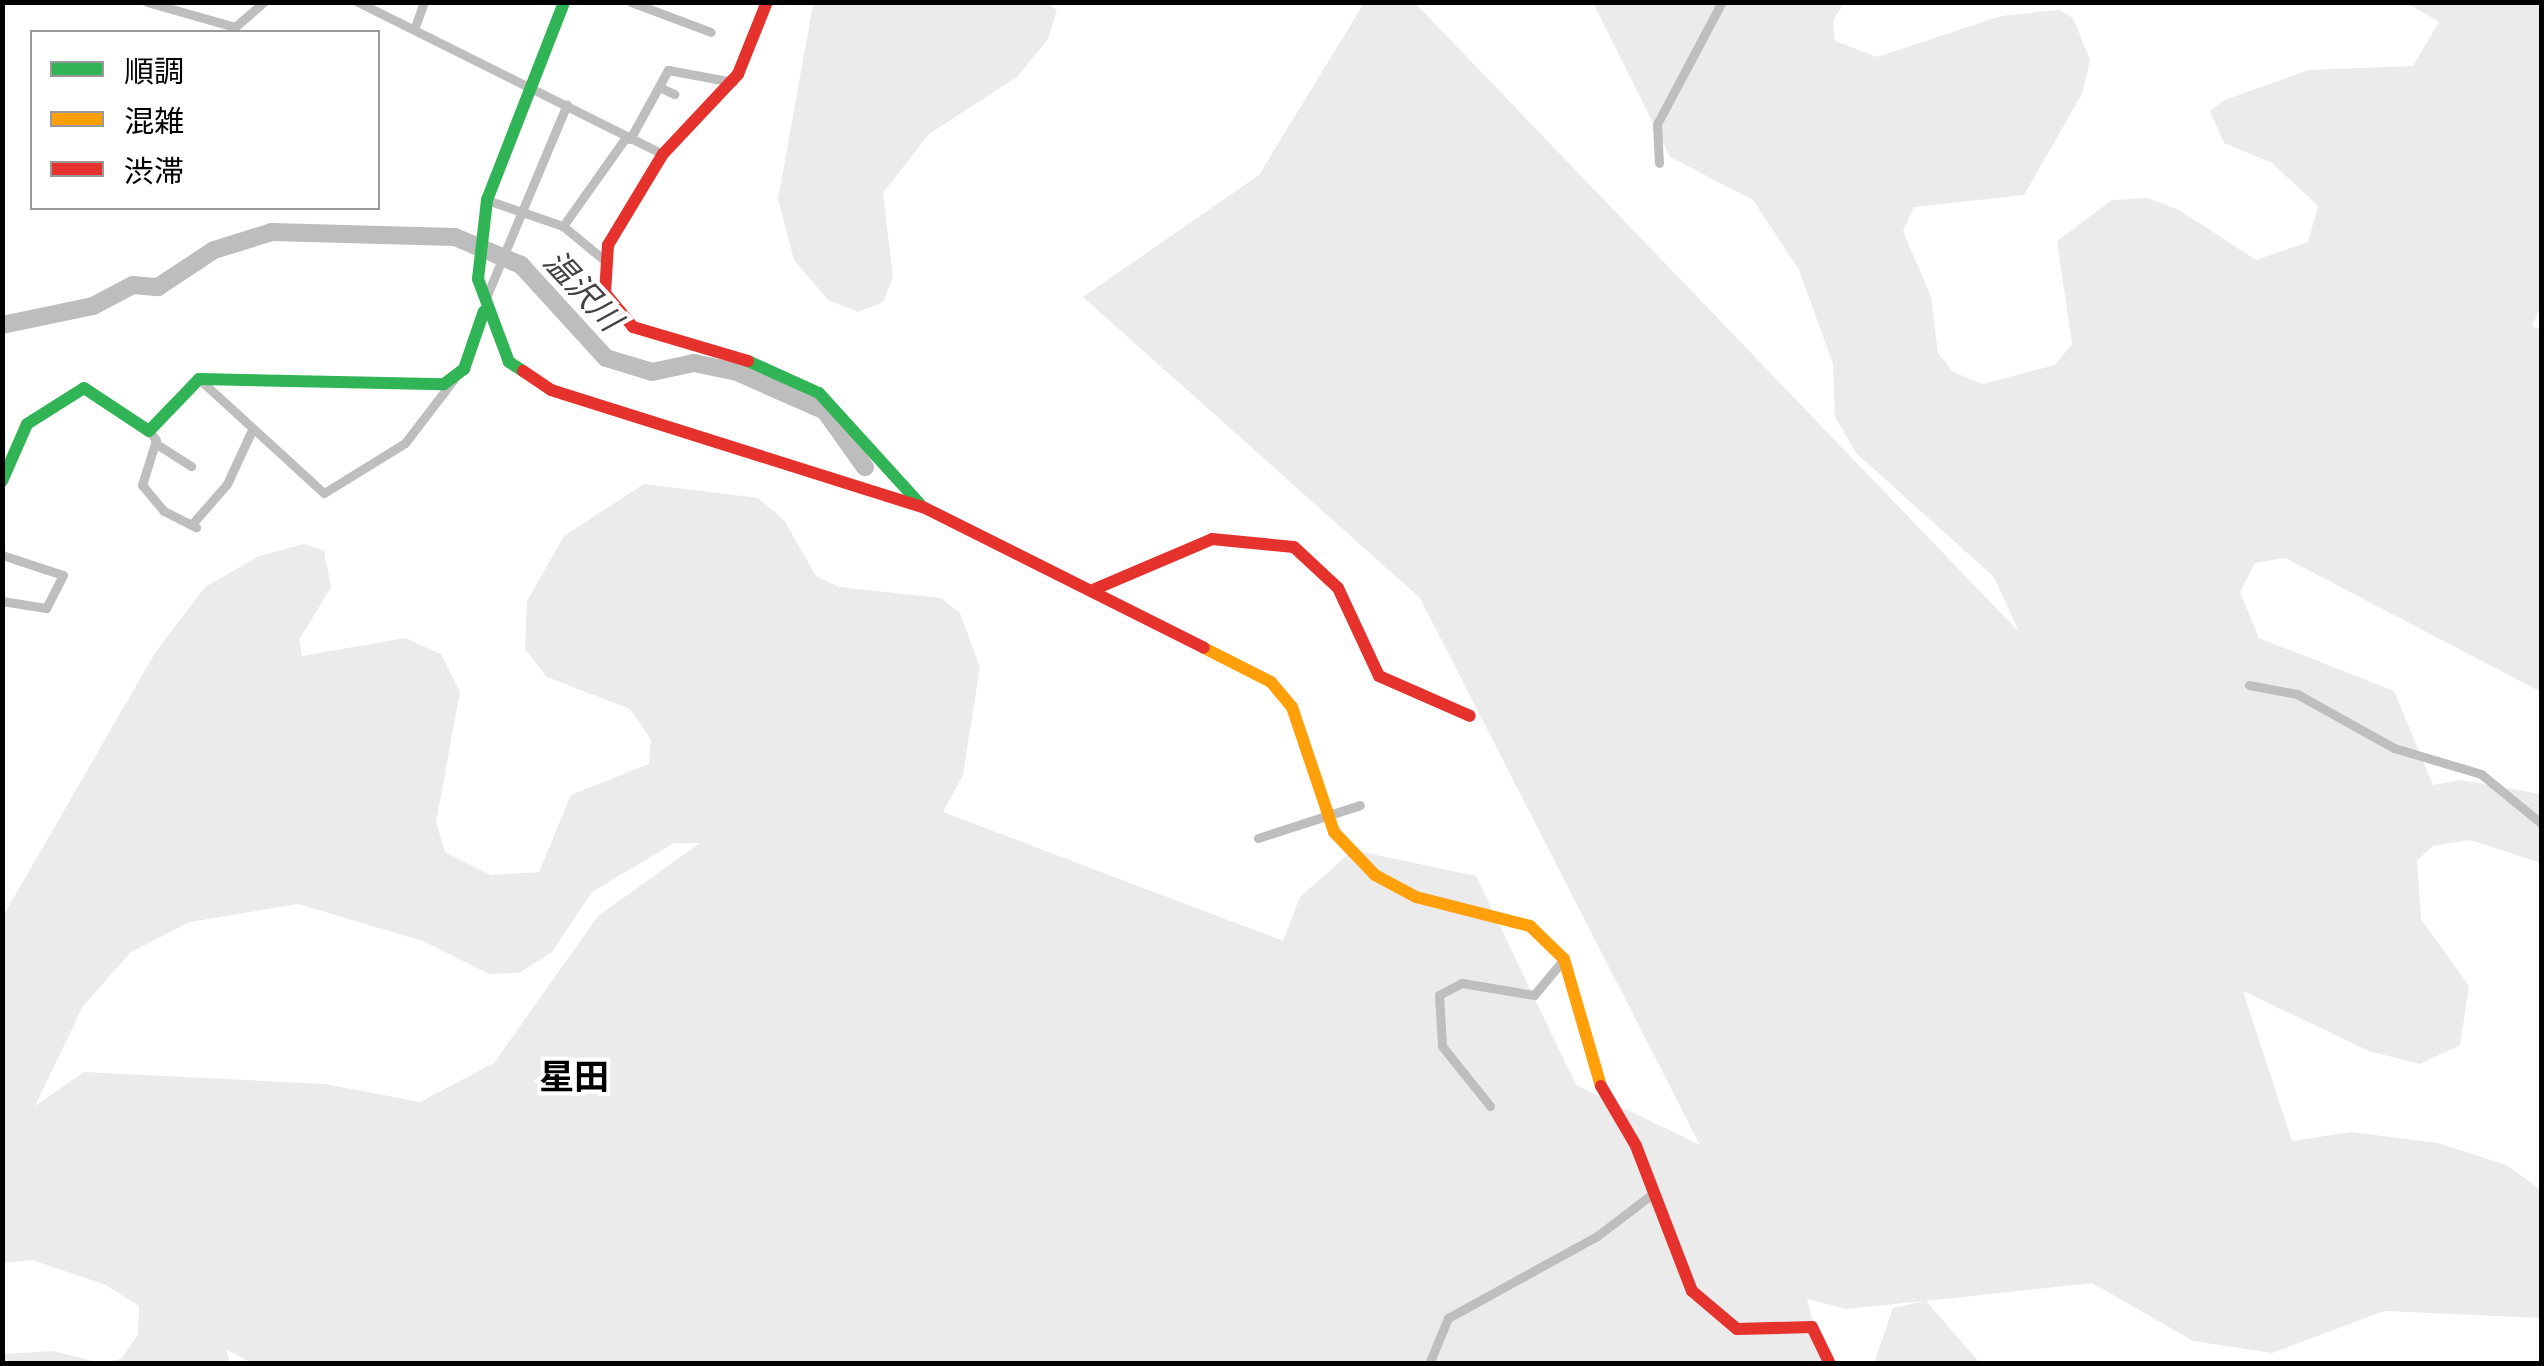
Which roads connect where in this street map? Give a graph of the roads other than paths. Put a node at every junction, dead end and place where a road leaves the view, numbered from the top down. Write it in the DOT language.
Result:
graph roads {
  1 [pos="147,2"];
  2 [pos="264,2"];
  3 [pos="358,2"];
  4 [pos="424,2"];
  5 [pos="564,2"];
  6 [pos="631,2"];
  7 [pos="767,2"];
  8 [pos="1722,2"];
  9 [pos="416,24"];
  10 [pos="711,32"];
  11 [pos="733,82"];
  12 [pos="530,84"];
  13 [pos="659,87"];
  14 [pos="674,94"];
  15 [pos="566,104"];
  16 [pos="628,138"];
  17 [pos="663,154"];
  18 [pos="1659,163"];
  19 [pos="487,200"];
  20 [pos="519,211"];
  21 [pos="563,226"];
  22 [pos="604,260"];
  23 [pos="483,310"];
  24 [pos="198,379"];
  25 [pos="454,379"];
  26 [pos="251,432"];
  27 [pos="152,437"];
  28 [pos="191,466"];
  29 [pos="2,482"];
  30 [pos="923,507"];
  31 [pos="2,555"];
  32 [pos="1095,589"];
  33 [pos="2,601"];
  34 [pos="2249,685"];
  35 [pos="1470,716"];
  36 [pos="1360,805"];
  37 [pos="2542,824"];
  38 [pos="1258,838"];
  39 [pos="1564,959"];
  40 [pos="1490,1106"];
  41 [pos="1651,1195"];
  42 [pos="1429,1364"];
  43 [pos="1830,1364"];
  1 -- 2 [label="street"];
  3 -- 9 [label="street"];
  4 -- 9 [label="street"];
  5 -- 12 [label="street"];
  6 -- 10 [label="street"];
  7 -- 11 [label="street"];
  8 -- 18 [label="street"];
  9 -- 12 [label="street"];
  11 -- 13 [label="street"];
  11 -- 17 [label="street"];
  12 -- 15 [label="street"];
  12 -- 19 [label="street"];
  13 -- 14 [label="street"];
  13 -- 16 [label="street"];
  15 -- 16 [label="street"];
  15 -- 20 [label="street"];
  16 -- 17 [label="street"];
  16 -- 21 [label="street"];
  17 -- 22 [label="street"];
  19 -- 20 [label="street"];
  19 -- 23 [label="street"];
  20 -- 21 [label="street"];
  20 -- 23 [label="street"];
  21 -- 22 [label="street"];
  22 -- 30 [label="street"];
  23 -- 25 [label="street"];
  23 -- 30 [label="street"];
  24 -- 25 [label="street"];
  24 -- 26 [label="street"];
  24 -- 27 [label="street"];
  25 -- 26 [label="street"];
  26 -- 27 [label="street"];
  27 -- 28 [label="street"];
  27 -- 29 [label="street"];
  30 -- 32 [label="street"];
  31 -- 33 [label="street"];
  32 -- 35 [label="street"];
  32 -- 39 [label="street"];
  34 -- 37 [label="street"];
  36 -- 38 [label="street"];
  39 -- 40 [label="street"];
  39 -- 41 [label="street"];
  41 -- 42 [label="street"];
  41 -- 43 [label="street"];
}
